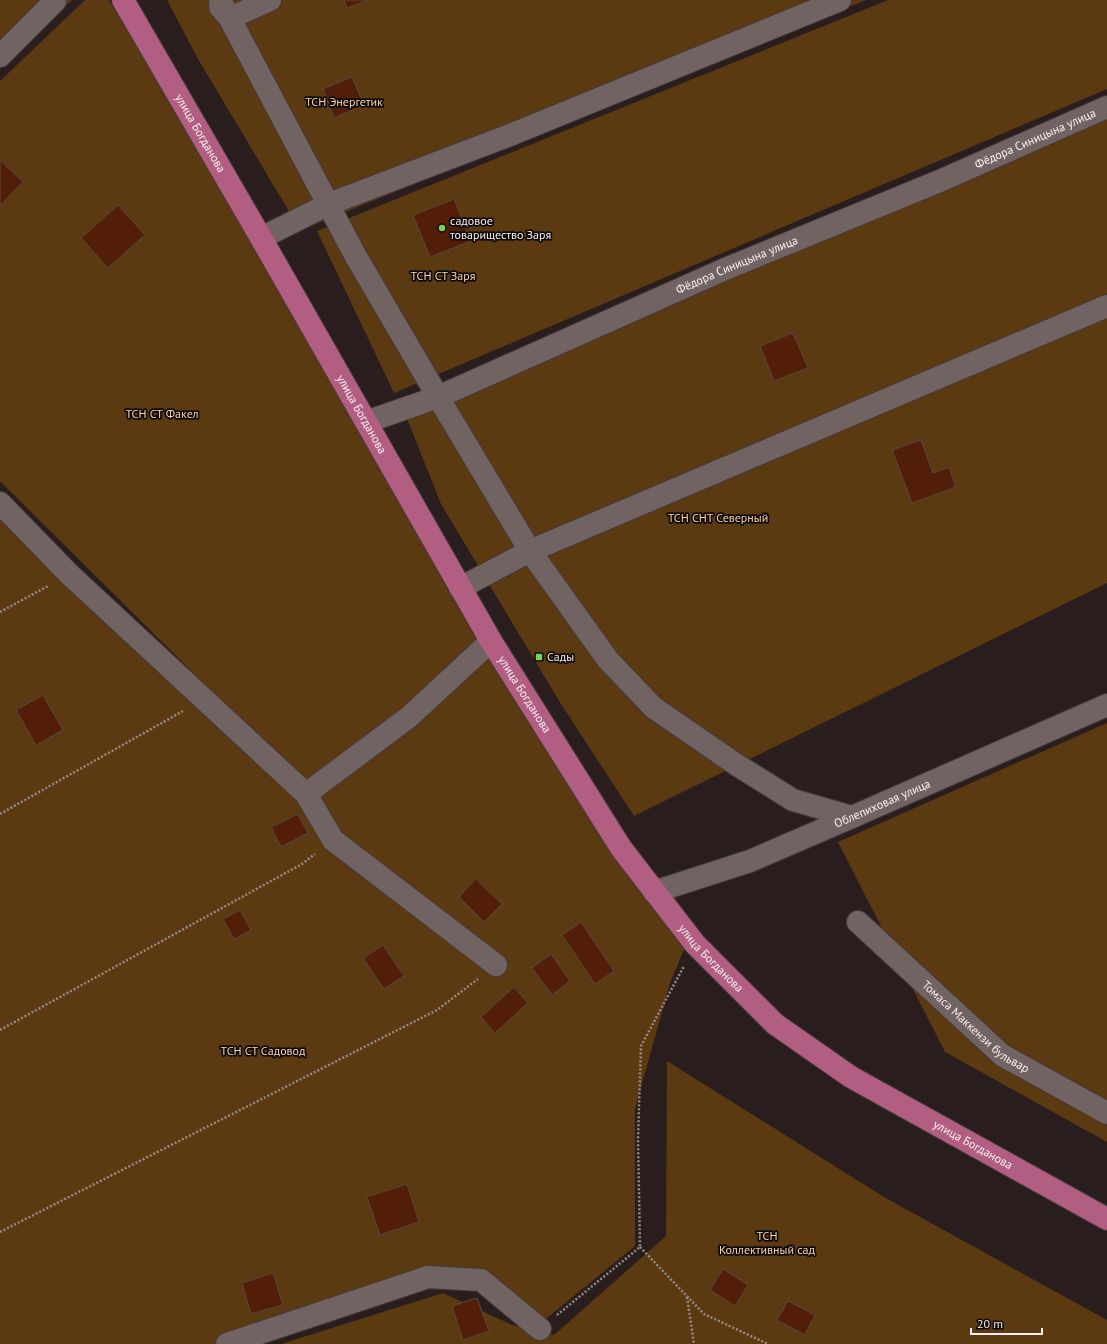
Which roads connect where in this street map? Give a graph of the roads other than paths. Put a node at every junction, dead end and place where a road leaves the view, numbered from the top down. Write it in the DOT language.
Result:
graph roads {
  1 [pos="123,0"];
  2 [pos="214,0"];
  3 [pos="270,0"];
  4 [pos="840,0"];
  5 [pos="55,1"];
  6 [pos="225,9"];
  7 [pos="0,56"];
  8 [pos="1107,107"];
  9 [pos="329,204"];
  10 [pos="261,238"];
  11 [pos="1107,306"];
  12 [pos="438,397"];
  13 [pos="366,422"];
  14 [pos="0,503"];
  15 [pos="530,551"];
  16 [pos="460,588"];
  17 [pos="491,641"];
  18 [pos="1107,705"];
  19 [pos="306,794"];
  20 [pos="852,817"];
  21 [pos="654,892"];
  22 [pos="858,922"];
  23 [pos="496,965"];
  24 [pos="1107,1112"];
  25 [pos="1107,1219"];
  26 [pos="540,1328"];
  27 [pos="227,1344"];
  1 -- 10 [label="main road, улица Богданова"];
  2 -- 6 [label="street"];
  3 -- 6 [label="street"];
  4 -- 9 [label="street"];
  5 -- 7 [label="street"];
  6 -- 9 [label="street"];
  8 -- 12 [label="street, Фёдора Синицына улица"];
  9 -- 10 [label="street"];
  9 -- 12 [label="street"];
  10 -- 13 [label="main road, улица Богданова"];
  11 -- 15 [label="street"];
  12 -- 13 [label="street, Фёдора Синицына улица"];
  12 -- 15 [label="street"];
  13 -- 16 [label="main road, улица Богданова"];
  14 -- 19 [label="street"];
  15 -- 16 [label="street"];
  15 -- 20 [label="street"];
  16 -- 17 [label="main road, улица Богданова"];
  17 -- 19 [label="street"];
  17 -- 21 [label="main road, улица Богданова"];
  18 -- 20 [label="street, Облепиховая улица"];
  19 -- 23 [label="street"];
  20 -- 21 [label="street, Облепиховая улица"];
  21 -- 25 [label="main road, улица Богданова"];
  22 -- 24 [label="street, Томаса Маккензи бульвар"];
  26 -- 27 [label="street"];
}
